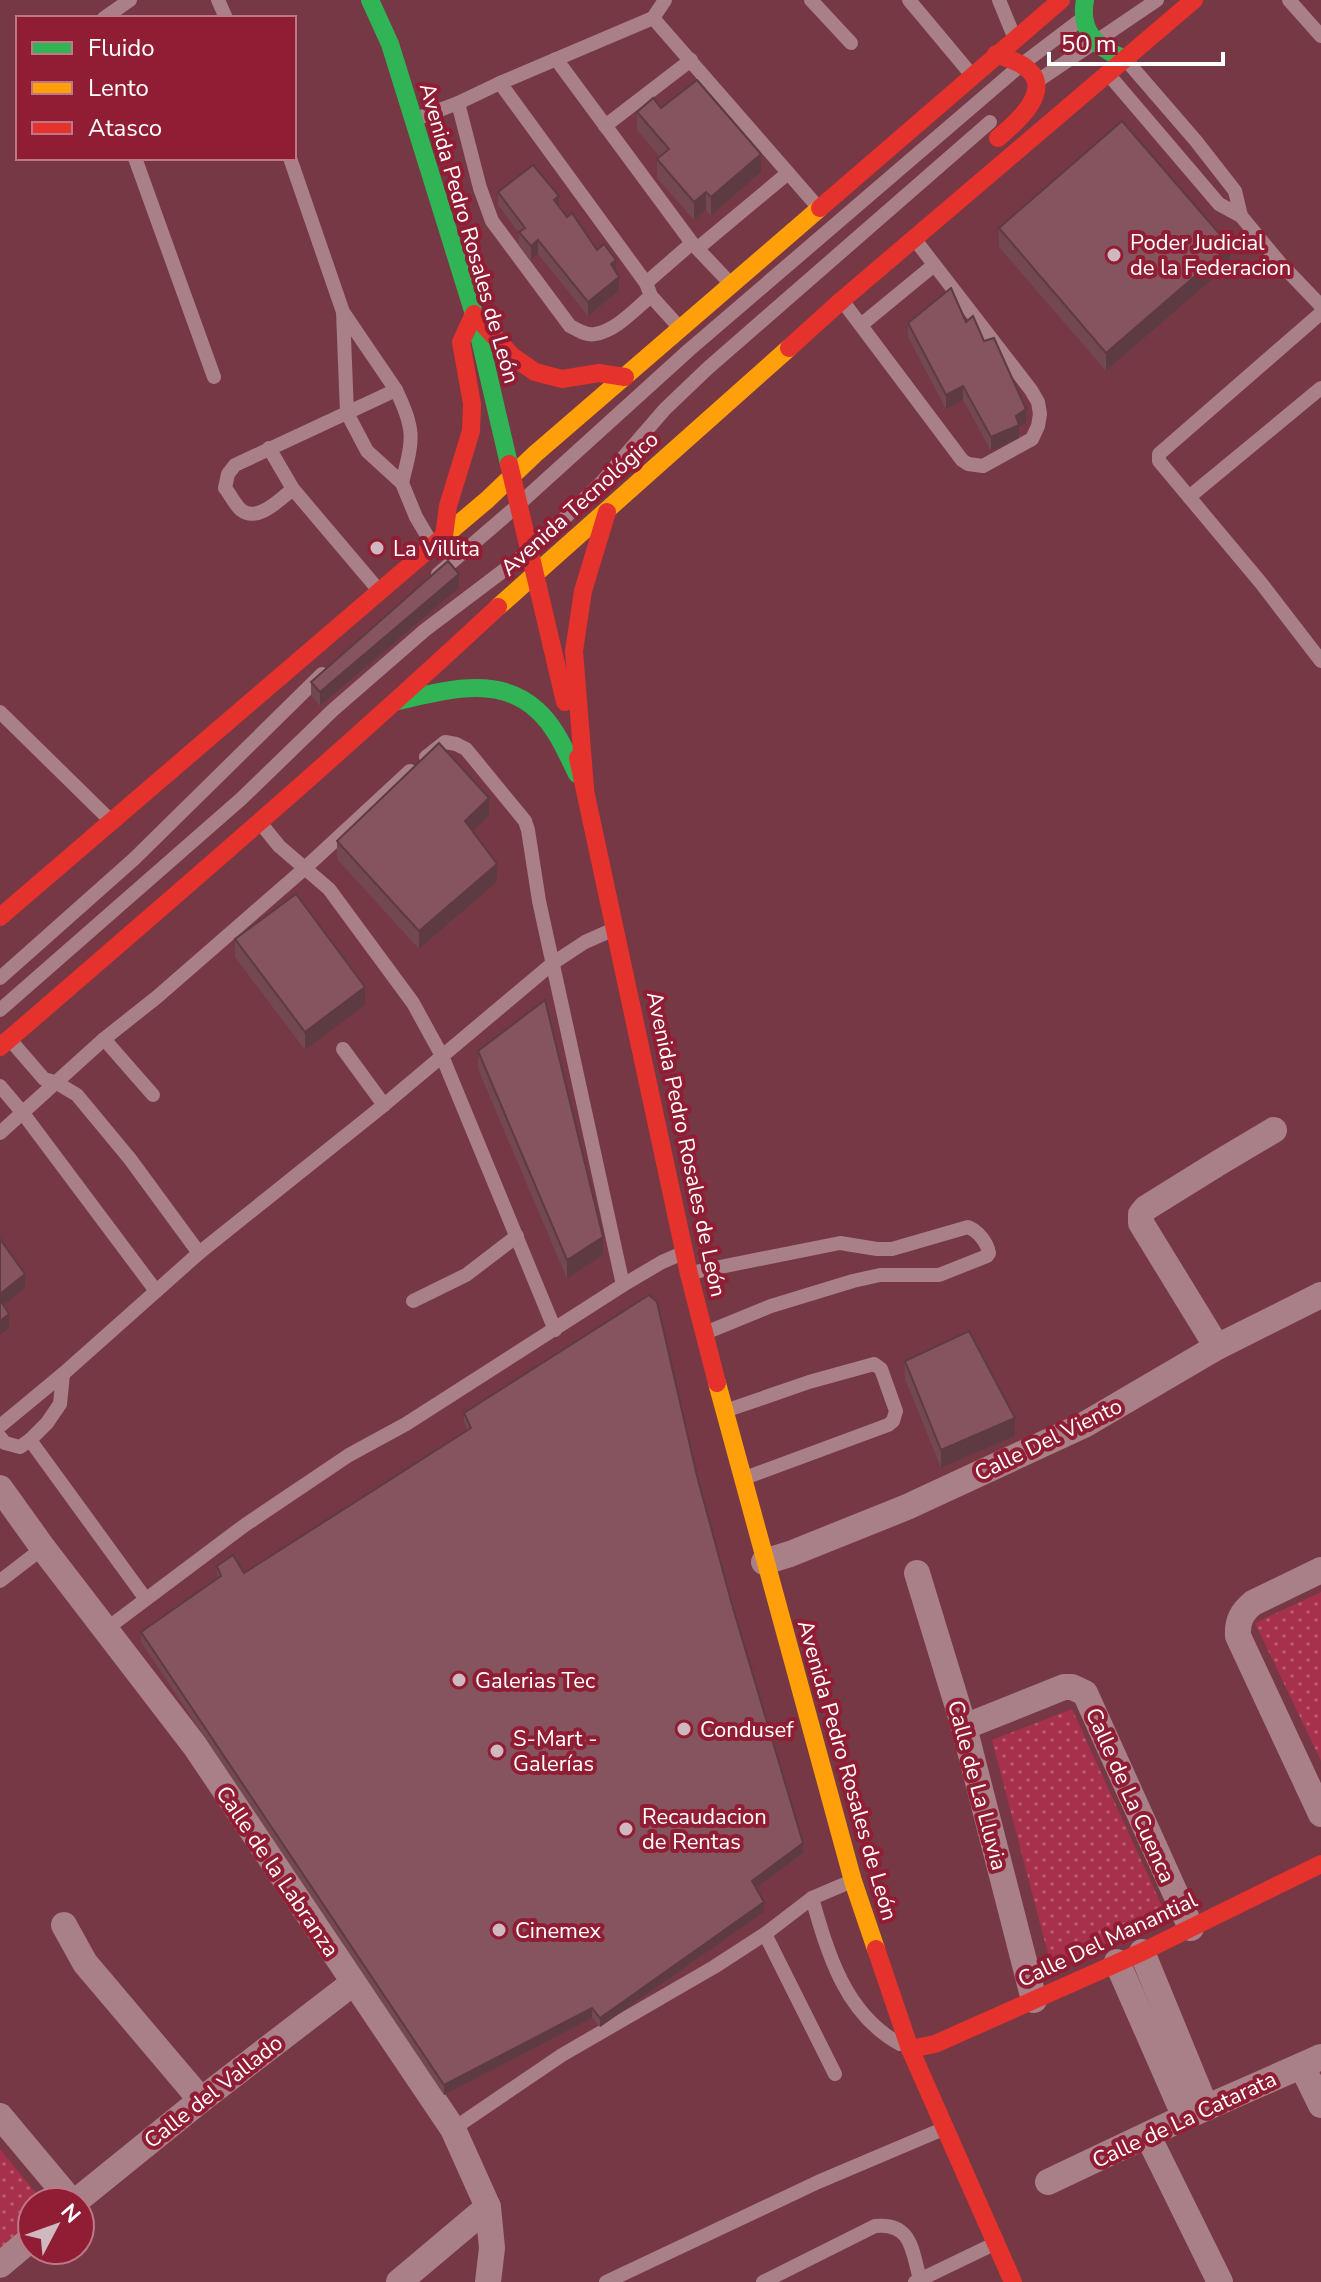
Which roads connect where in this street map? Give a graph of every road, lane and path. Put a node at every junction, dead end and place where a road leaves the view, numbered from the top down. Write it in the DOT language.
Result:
graph roads {
  1 [pos="130,0"];
  2 [pos="370,0"];
  3 [pos="665,0"];
  4 [pos="811,0"];
  5 [pos="909,0"];
  6 [pos="999,0"];
  7 [pos="1061,0"];
  8 [pos="1104,0"];
  9 [pos="1157,0"];
  10 [pos="1194,0"];
  11 [pos="1289,0"];
  12 [pos="1084,9"];
  13 [pos="107,16"];
  14 [pos="653,18"];
  15 [pos="1321,36"];
  16 [pos="1015,38"];
  17 [pos="851,43"];
  18 [pos="1096,43"];
  19 [pos="996,54"];
  20 [pos="556,59"];
  21 [pos="1125,59"];
  22 [pos="691,60"];
  23 [pos="1021,65"];
  24 [pos="1108,74"];
  25 [pos="971,75"];
  26 [pos="1036,82"];
  27 [pos="500,83"];
  28 [pos="458,103"];
  29 [pos="414,119"];
  30 [pos="605,126"];
  31 [pos="1196,141"];
  32 [pos="1177,156"];
  33 [pos="136,160"];
  34 [pos="291,160"];
  35 [pos="788,173"];
  36 [pos="820,209"];
  37 [pos="1241,216"];
  38 [pos="913,238"];
  39 [pos="695,245"];
  40 [pos="934,265"];
  41 [pos="732,286"];
  42 [pos="837,289"];
  43 [pos="649,290"];
  44 [pos="1321,306"];
  45 [pos="343,312"];
  46 [pos="1321,313"];
  47 [pos="474,314"];
  48 [pos="861,325"];
  49 [pos="681,329"];
  50 [pos="214,377"];
  51 [pos="625,377"];
  52 [pos="1321,388"];
  53 [pos="396,390"];
  54 [pos="347,413"];
  55 [pos="269,448"];
  56 [pos="511,477"];
  57 [pos="402,483"];
  58 [pos="293,489"];
  59 [pos="1189,497"];
  60 [pos="518,505"];
  61 [pos="607,512"];
  62 [pos="439,540"];
  63 [pos="530,551"];
  64 [pos="535,573"];
  65 [pos="427,583"];
  66 [pos="379,590"];
  67 [pos="337,660"];
  68 [pos="1321,661"];
  69 [pos="397,701"];
  70 [pos="0,712"];
  71 [pos="585,788"];
  72 [pos="111,821"];
  73 [pos="260,823"];
  74 [pos="304,869"];
  75 [pos="0,917"];
  76 [pos="616,928"];
  77 [pos="553,963"];
  78 [pos="0,978"];
  79 [pos="0,1010"];
  80 [pos="104,1039"];
  81 [pos="4,1043"];
  82 [pos="343,1049"];
  83 [pos="442,1056"];
  84 [pos="57,1083"];
  85 [pos="0,1086"];
  86 [pos="153,1095"];
  87 [pos="384,1105"];
  88 [pos="22,1112"];
  89 [pos="1274,1130"];
  90 [pos="0,1133"];
  91 [pos="517,1236"];
  92 [pos="877,1249"];
  93 [pos="685,1252"];
  94 [pos="199,1253"];
  95 [pos="689,1274"];
  96 [pos="880,1275"];
  97 [pos="623,1285"];
  98 [pos="156,1291"];
  99 [pos="1321,1295"];
  100 [pos="413,1301"];
  101 [pos="555,1330"];
  102 [pos="705,1334"];
  103 [pos="1217,1347"];
  104 [pos="63,1374"];
  105 [pos="724,1411"];
  106 [pos="0,1426"];
  107 [pos="0,1437"];
  108 [pos="30,1440"];
  109 [pos="742,1479"];
  110 [pos="0,1488"];
  111 [pos="43,1548"];
  112 [pos="764,1562"];
  113 [pos="1321,1570"];
  114 [pos="917,1573"];
  115 [pos="0,1581"];
  116 [pos="145,1598"];
  117 [pos="105,1630"];
  118 [pos="964,1727"];
  119 [pos="1321,1814"];
  120 [pos="1321,1864"];
  121 [pos="853,1881"];
  122 [pos="812,1898"];
  123 [pos="64,1925"];
  124 [pos="1191,1928"];
  125 [pos="765,1934"];
  126 [pos="1142,1952"];
  127 [pos="1117,1962"];
  128 [pos="353,1983"];
  129 [pos="1034,2000"];
  130 [pos="910,2049"];
  131 [pos="1311,2061"];
  132 [pos="835,2074"];
  133 [pos="201,2100"];
  134 [pos="1321,2105"];
  135 [pos="1195,2112"];
  136 [pos="0,2116"];
  137 [pos="453,2129"];
  138 [pos="944,2129"];
  139 [pos="1148,2136"];
  140 [pos="1048,2182"];
  141 [pos="59,2186"];
  142 [pos="93,2186"];
  143 [pos="488,2207"];
  144 [pos="996,2243"];
  145 [pos="16,2252"];
  146 [pos="0,2265"];
  147 [pos="918,2281"];
  148 [pos="399,2282"];
  149 [pos="488,2282"];
  150 [pos="606,2282"];
  151 [pos="763,2282"];
  152 [pos="1013,2282"];
  153 [pos="1220,2282"];
  1 -- 13 [label="lane"];
  2 -- 29 [label="main road, Avenida Pedro Rosales de León"];
  3 -- 14 [label="lane"];
  4 -- 17 [label="lane"];
  5 -- 25 [label="lane"];
  6 -- 16 [label="lane"];
  7 -- 16 [label="main road"];
  8 -- 12 [label="lane"];
  9 -- 18 [label="lane"];
  10 -- 21 [label="main road, Avenida Tecnológico"];
  11 -- 15 [label="lane"];
  12 -- 18 [label="main road"];
  12 -- 23 [label="lane"];
  14 -- 20 [label="lane"];
  14 -- 22 [label="lane"];
  16 -- 19 [label="main road"];
  18 -- 21 [label="main road"];
  18 -- 26 [label="lane"];
  19 -- 23 [label="main road"];
  19 -- 25 [label="main road"];
  20 -- 27 [label="lane"];
  20 -- 30 [label="lane"];
  21 -- 24 [label="main road, Avenida Tecnológico"];
  21 -- 31 [label="lane"];
  22 -- 30 [label="lane"];
  22 -- 35 [label="lane"];
  23 -- 26 [label="main road"];
  23 -- 60 [label="lane"];
  24 -- 32 [label="lane"];
  24 -- 38 [label="main road, Avenida Tecnológico"];
  25 -- 36 [label="main road"];
  26 -- 42 [label="main road"];
  26 -- 63 [label="lane"];
  27 -- 28 [label="lane"];
  27 -- 43 [label="lane"];
  28 -- 29 [label="lane"];
  28 -- 43 [label="lane"];
  29 -- 47 [label="main road, Avenida Pedro Rosales de León"];
  30 -- 39 [label="lane"];
  31 -- 32 [label="lane"];
  31 -- 37 [label="lane"];
  32 -- 37 [label="lane"];
  33 -- 50 [label="lane"];
  34 -- 45 [label="lane"];
  35 -- 36 [label="lane"];
  35 -- 39 [label="lane"];
  36 -- 41 [label="main road"];
  37 -- 44 [label="lane"];
  38 -- 40 [label="lane"];
  38 -- 42 [label="main road, Avenida Tecnológico"];
  39 -- 41 [label="lane"];
  39 -- 43 [label="lane"];
  40 -- 48 [label="lane"];
  40 -- 48 [label="lane"];
  41 -- 49 [label="main road"];
  42 -- 48 [label="lane"];
  42 -- 61 [label="main road, Avenida Tecnológico"];
  43 -- 49 [label="lane"];
  45 -- 53 [label="lane"];
  45 -- 54 [label="lane"];
  46 -- 59 [label="lane"];
  47 -- 51 [label="main road"];
  47 -- 56 [label="main road, Avenida Pedro Rosales de León"];
  47 -- 62 [label="main road"];
  49 -- 51 [label="main road"];
  51 -- 56 [label="main road"];
  52 -- 59 [label="lane"];
  53 -- 54 [label="lane"];
  53 -- 57 [label="lane"];
  54 -- 55 [label="lane"];
  54 -- 57 [label="lane"];
  55 -- 58 [label="lane"];
  55 -- 58 [label="lane"];
  56 -- 60 [label="main road, Avenida Pedro Rosales de León"];
  56 -- 62 [label="main road"];
  57 -- 62 [label="lane"];
  58 -- 66 [label="lane"];
  59 -- 68 [label="lane"];
  60 -- 63 [label="main road, Avenida Pedro Rosales de León"];
  60 -- 65 [label="lane"];
  61 -- 64 [label="main road, Avenida Tecnológico"];
  61 -- 71 [label="main road"];
  62 -- 66 [label="main road"];
  63 -- 64 [label="main road, Avenida Pedro Rosales de León"];
  63 -- 79 [label="lane"];
  64 -- 69 [label="main road, Avenida Tecnológico"];
  64 -- 71 [label="main road, Avenida Pedro Rosales de León"];
  66 -- 72 [label="main road"];
  67 -- 78 [label="lane"];
  69 -- 71 [label="main road"];
  69 -- 73 [label="main road, Avenida Tecnológico"];
  70 -- 72 [label="lane"];
  71 -- 76 [label="main road, Avenida Pedro Rosales de León"];
  72 -- 75 [label="main road"];
  73 -- 74 [label="lane"];
  73 -- 81 [label="main road, Avenida Tecnológico"];
  74 -- 77 [label="lane"];
  74 -- 80 [label="lane"];
  74 -- 83 [label="lane"];
  76 -- 77 [label="lane"];
  76 -- 93 [label="main road, Avenida Pedro Rosales de León"];
  77 -- 83 [label="lane"];
  77 -- 97 [label="lane"];
  80 -- 84 [label="lane"];
  80 -- 86 [label="lane"];
  81 -- 84 [label="lane"];
  82 -- 87 [label="lane"];
  83 -- 87 [label="lane"];
  83 -- 91 [label="lane"];
  84 -- 88 [label="lane"];
  84 -- 94 [label="lane"];
  85 -- 88 [label="lane"];
  87 -- 94 [label="lane"];
  88 -- 90 [label="lane"];
  88 -- 98 [label="lane"];
  89 -- 103 [label="street"];
  91 -- 100 [label="lane"];
  91 -- 101 [label="lane"];
  92 -- 95 [label="lane"];
  92 -- 96 [label="lane"];
  92 -- 96 [label="lane"];
  93 -- 95 [label="main road, Avenida Pedro Rosales de León"];
  93 -- 97 [label="lane"];
  94 -- 98 [label="lane"];
  95 -- 102 [label="main road, Avenida Pedro Rosales de León"];
  96 -- 102 [label="lane"];
  97 -- 101 [label="lane"];
  98 -- 104 [label="lane"];
  99 -- 103 [label="street, Calle Del Viento"];
  101 -- 116 [label="lane"];
  102 -- 105 [label="main road, Avenida Pedro Rosales de León"];
  103 -- 112 [label="street, Calle Del Viento"];
  104 -- 106 [label="lane"];
  104 -- 108 [label="lane"];
  105 -- 109 [label="main road, Avenida Pedro Rosales de León"];
  105 -- 109 [label="lane"];
  107 -- 108 [label="lane"];
  108 -- 116 [label="lane"];
  109 -- 112 [label="main road, Avenida Pedro Rosales de León"];
  110 -- 111 [label="street, Calle de la Labranza"];
  111 -- 115 [label="lane"];
  111 -- 117 [label="street, Calle de la Labranza"];
  112 -- 121 [label="main road, Avenida Pedro Rosales de León"];
  113 -- 119 [label="street"];
  114 -- 118 [label="street, Calle de La Lluvia"];
  116 -- 117 [label="lane"];
  117 -- 128 [label="street, Calle de la Labranza"];
  118 -- 124 [label="street, Calle de La Cuenca"];
  118 -- 129 [label="street, Calle de La Lluvia"];
  120 -- 124 [label="main road, Calle Del Manantial"];
  121 -- 122 [label="lane"];
  121 -- 130 [label="main road, Avenida Pedro Rosales de León"];
  122 -- 125 [label="lane"];
  122 -- 130 [label="lane"];
  123 -- 133 [label="street"];
  124 -- 126 [label="main road, Calle Del Manantial"];
  125 -- 132 [label="lane"];
  125 -- 137 [label="lane"];
  126 -- 127 [label="main road, Calle Del Manantial"];
  126 -- 135 [label="street"];
  127 -- 129 [label="main road, Calle Del Manantial"];
  127 -- 135 [label="street"];
  128 -- 133 [label="street, Calle del Vallado"];
  128 -- 137 [label="street, Calle de la Labranza"];
  129 -- 130 [label="main road, Calle Del Manantial"];
  130 -- 138 [label="main road, Avenida Pedro Rosales de León"];
  131 -- 134 [label="street"];
  131 -- 135 [label="street, Calle de La Catarata"];
  133 -- 142 [label="street, Calle del Vallado"];
  135 -- 139 [label="street, Calle de La Catarata"];
  136 -- 141 [label="street"];
  137 -- 143 [label="street, Calle de la Labranza"];
  138 -- 144 [label="main road, Avenida Pedro Rosales de León"];
  138 -- 150 [label="lane"];
  139 -- 140 [label="street, Calle de La Catarata"];
  139 -- 153 [label="street"];
  143 -- 148 [label="street"];
  143 -- 149 [label="street, Calle de la Labranza"];
  144 -- 147 [label="lane"];
  144 -- 152 [label="main road, Avenida Pedro Rosales de León"];
  145 -- 146 [label="street"];
  147 -- 151 [label="lane"];
}
